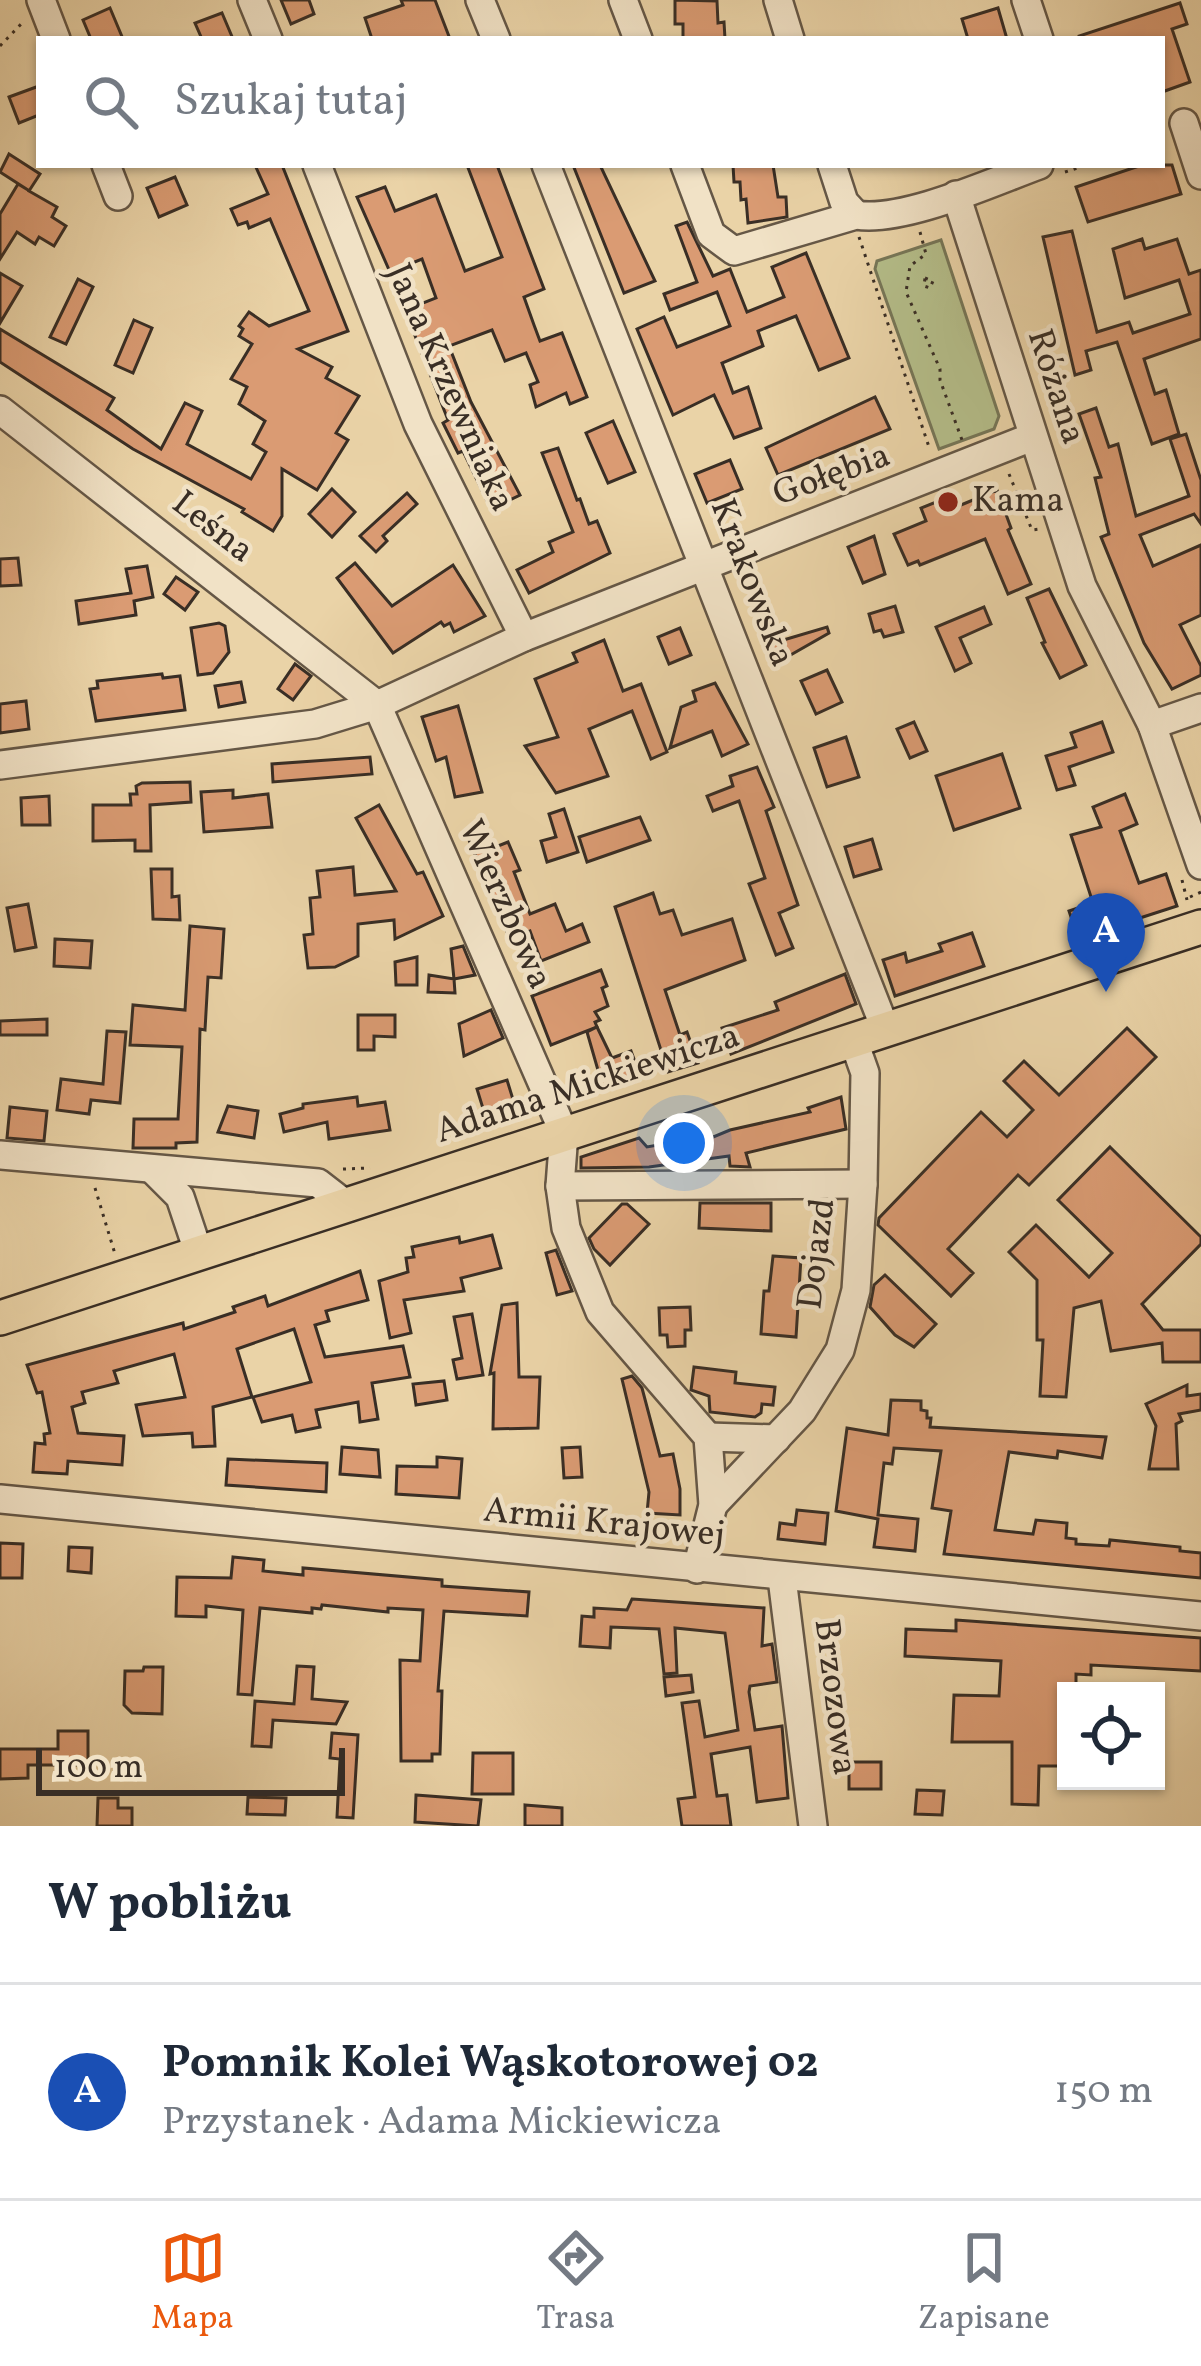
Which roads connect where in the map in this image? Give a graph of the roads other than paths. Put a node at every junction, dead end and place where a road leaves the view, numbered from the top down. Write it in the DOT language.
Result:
graph roads {
  1 [pos="253,0"];
  2 [pos="480,0"];
  3 [pos="623,0"];
  4 [pos="778,0"];
  5 [pos="1026,0"];
  6 [pos="41,1"];
  7 [pos="55,36"];
  8 [pos="267,36"];
  9 [pos="495,36"];
  10 [pos="637,36"];
  11 [pos="789,36"];
  12 [pos="1038,36"];
  13 [pos="1182,122"];
  14 [pos="107,168"];
  15 [pos="318,168"];
  16 [pos="547,168"];
  17 [pos="686,168"];
  18 [pos="833,168"];
  19 [pos="1031,168"];
  20 [pos="1201,175"];
  21 [pos="956,195"];
  22 [pos="118,196"];
  23 [pos="857,225"];
  24 [pos="0,410"];
  25 [pos="1032,437"];
  26 [pos="705,563"];
  27 [pos="524,637"];
  28 [pos="377,706"];
  29 [pos="1201,708"];
  30 [pos="1152,724"];
  31 [pos="0,764"];
  32 [pos="1201,865"];
  33 [pos="1194,912"];
  34 [pos="869,1033"];
  35 [pos="564,1133"];
  36 [pos="0,1155"];
  37 [pos="152,1168"];
  38 [pos="863,1184"];
  39 [pos="560,1186"];
  40 [pos="349,1207"];
  41 [pos="199,1254"];
  42 [pos="0,1318"];
  43 [pos="708,1437"];
  44 [pos="776,1439"];
  45 [pos="0,1499"];
  46 [pos="713,1504"];
  47 [pos="698,1569"];
  48 [pos="782,1578"];
  49 [pos="1201,1616"];
  50 [pos="813,1826"];
  1 -- 8 [label="street"];
  2 -- 9 [label="street"];
  3 -- 10 [label="street"];
  4 -- 11 [label="street"];
  5 -- 12 [label="street"];
  6 -- 7 [label="street"];
  13 -- 20 [label="street"];
  14 -- 22 [label="street"];
  15 -- 27 [label="street, Jana Krzewniaka"];
  16 -- 26 [label="street, Krakowska"];
  17 -- 23 [label="street"];
  18 -- 23 [label="street"];
  19 -- 21 [label="street"];
  21 -- 23 [label="street"];
  21 -- 25 [label="street, Różana"];
  24 -- 28 [label="street, Leśna"];
  25 -- 26 [label="street, Gołębia"];
  25 -- 30 [label="street, Różana"];
  26 -- 27 [label="street, Gołębia"];
  26 -- 34 [label="street, Krakowska"];
  27 -- 28 [label="street, Gołębia"];
  28 -- 31 [label="street"];
  28 -- 35 [label="street, Wierzbowa"];
  29 -- 30 [label="street"];
  30 -- 32 [label="street, Różana"];
  33 -- 34 [label="main road, Adama Mickiewicza"];
  34 -- 35 [label="main road, Adama Mickiewicza"];
  34 -- 38 [label="street, Dojazd"];
  35 -- 39 [label="street"];
  35 -- 40 [label="main road, Adama Mickiewicza"];
  36 -- 37 [label="street"];
  37 -- 40 [label="street"];
  37 -- 41 [label="street"];
  38 -- 39 [label="street"];
  38 -- 44 [label="street, Dojazd"];
  39 -- 43 [label="street"];
  40 -- 41 [label="main road, Adama Mickiewicza"];
  41 -- 42 [label="main road, Adama Mickiewicza"];
  43 -- 44 [label="street"];
  43 -- 46 [label="street"];
  44 -- 46 [label="street, Dojazd"];
  45 -- 47 [label="street, Armii Krajowej"];
  46 -- 47 [label="street"];
  47 -- 48 [label="street, Armii Krajowej"];
  48 -- 49 [label="street, Armii Krajowej"];
  48 -- 50 [label="street, Brzozowa"];
}
